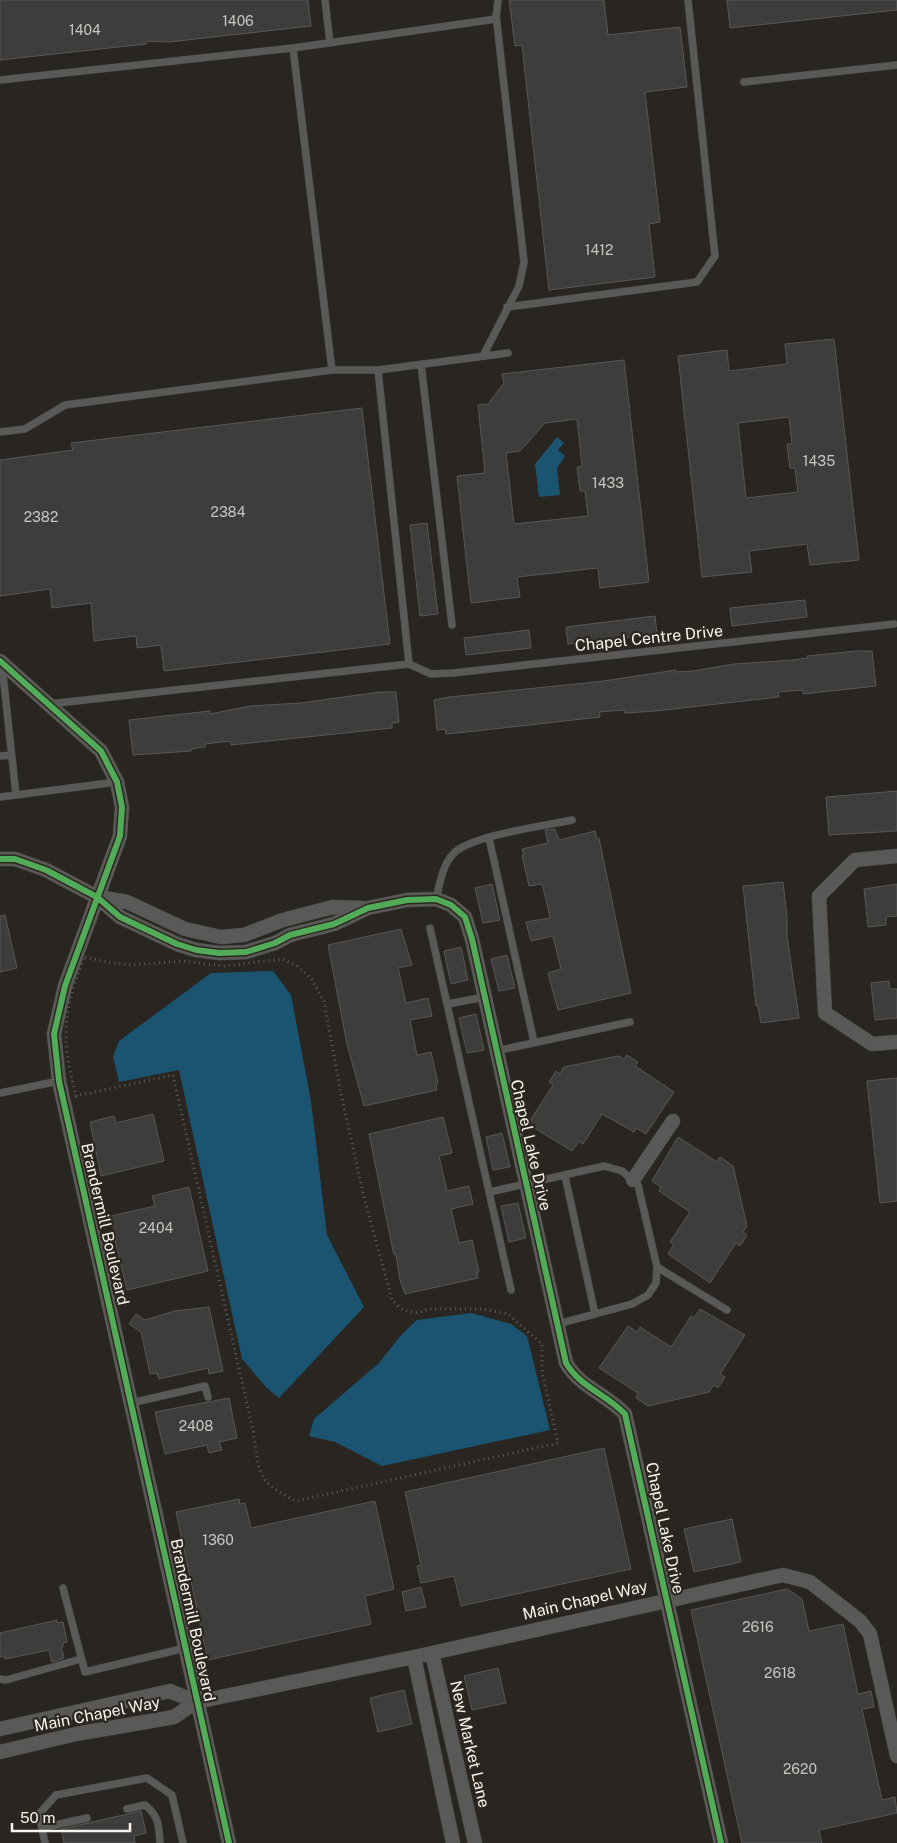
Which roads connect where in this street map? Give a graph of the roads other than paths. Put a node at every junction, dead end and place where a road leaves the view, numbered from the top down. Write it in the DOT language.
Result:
graph roads {
  1 [pos="325,0"];
  2 [pos="496,0"];
  3 [pos="688,0"];
  4 [pos="496,19"];
  5 [pos="330,43"];
  6 [pos="293,48"];
  7 [pos="897,65"];
  8 [pos="0,80"];
  9 [pos="744,82"];
  10 [pos="507,307"];
  11 [pos="508,353"];
  12 [pos="483,356"];
  13 [pos="421,364"];
  14 [pos="332,370"];
  15 [pos="378,370"];
  16 [pos="0,432"];
  17 [pos="894,624"];
  18 [pos="452,625"];
  19 [pos="1,662"];
  20 [pos="409,664"];
  21 [pos="48,704"];
  22 [pos="11,754"];
  23 [pos="0,756"];
  24 [pos="117,782"];
  25 [pos="16,795"];
  26 [pos="0,797"];
  27 [pos="572,820"];
  28 [pos="489,838"];
  29 [pos="897,856"];
  30 [pos="0,859"];
  31 [pos="97,897"];
  32 [pos="436,899"];
  33 [pos="430,928"];
  34 [pos="484,997"];
  35 [pos="448,1004"];
  36 [pos="630,1022"];
  37 [pos="534,1042"];
  38 [pos="897,1042"];
  39 [pos="496,1051"];
  40 [pos="59,1081"];
  41 [pos="0,1093"];
  42 [pos="673,1121"];
  43 [pos="565,1176"];
  44 [pos="633,1180"];
  45 [pos="525,1184"];
  46 [pos="490,1192"];
  47 [pos="657,1267"];
  48 [pos="511,1290"];
  49 [pos="727,1310"];
  50 [pos="595,1314"];
  51 [pos="558,1324"];
  52 [pos="208,1397"];
  53 [pos="131,1403"];
  54 [pos="63,1588"];
  55 [pos="666,1600"];
  56 [pos="185,1648"];
  57 [pos="432,1653"];
  58 [pos="414,1657"];
  59 [pos="81,1659"];
  60 [pos="0,1679"];
  61 [pos="196,1702"];
  62 [pos="0,1729"];
  63 [pos="0,1752"];
  64 [pos="897,1756"];
  65 [pos="127,1809"];
  66 [pos="87,1818"];
  67 [pos="42,1828"];
  68 [pos="45,1843"];
  69 [pos="160,1843"];
  70 [pos="183,1843"];
  71 [pos="229,1843"];
  72 [pos="453,1843"];
  73 [pos="474,1843"];
  74 [pos="721,1843"];
  1 -- 5 [label="lane"];
  2 -- 4 [label="lane"];
  3 -- 10 [label="lane"];
  4 -- 5 [label="lane"];
  4 -- 10 [label="lane"];
  5 -- 6 [label="lane"];
  6 -- 8 [label="lane"];
  6 -- 14 [label="lane"];
  7 -- 9 [label="lane"];
  10 -- 12 [label="lane"];
  11 -- 12 [label="lane"];
  12 -- 13 [label="lane"];
  13 -- 15 [label="lane"];
  13 -- 18 [label="lane"];
  14 -- 15 [label="lane"];
  14 -- 16 [label="lane"];
  15 -- 20 [label="lane"];
  17 -- 20 [label="lane, Chapel Centre Drive"];
  19 -- 21 [label="street, Brandermill Boulevard"];
  19 -- 22 [label="lane"];
  20 -- 21 [label="lane"];
  21 -- 24 [label="street, Brandermill Boulevard"];
  22 -- 23 [label="lane"];
  22 -- 25 [label="lane"];
  24 -- 25 [label="lane"];
  24 -- 31 [label="street, Brandermill Boulevard"];
  25 -- 26 [label="lane"];
  27 -- 28 [label="lane"];
  28 -- 32 [label="lane"];
  28 -- 37 [label="lane"];
  29 -- 38 [label="street"];
  30 -- 31 [label="street"];
  31 -- 32 [label="street"];
  31 -- 40 [label="street, Brandermill Boulevard"];
  32 -- 34 [label="street, Chapel Lake Drive"];
  33 -- 35 [label="lane"];
  34 -- 35 [label="lane"];
  34 -- 39 [label="street, Chapel Lake Drive"];
  35 -- 46 [label="lane"];
  36 -- 37 [label="lane"];
  37 -- 39 [label="lane"];
  39 -- 45 [label="street, Chapel Lake Drive"];
  40 -- 41 [label="lane"];
  40 -- 53 [label="street, Brandermill Boulevard"];
  42 -- 44 [label="street"];
  43 -- 44 [label="lane"];
  43 -- 45 [label="lane"];
  43 -- 50 [label="lane"];
  44 -- 47 [label="lane"];
  45 -- 46 [label="lane"];
  45 -- 51 [label="street, Chapel Lake Drive"];
  46 -- 48 [label="lane"];
  47 -- 49 [label="lane"];
  47 -- 50 [label="lane"];
  50 -- 51 [label="lane"];
  51 -- 55 [label="street, Chapel Lake Drive"];
  52 -- 53 [label="lane"];
  53 -- 56 [label="street, Brandermill Boulevard"];
  54 -- 59 [label="lane"];
  55 -- 57 [label="street, Main Chapel Way"];
  55 -- 64 [label="street, Main Chapel Way"];
  55 -- 74 [label="street, Chapel Lake Drive"];
  56 -- 59 [label="lane"];
  56 -- 61 [label="street, Brandermill Boulevard"];
  57 -- 58 [label="street, Main Chapel Way"];
  57 -- 73 [label="street, New Market Lane"];
  58 -- 61 [label="street, Main Chapel Way"];
  58 -- 72 [label="street"];
  59 -- 60 [label="lane"];
  61 -- 62 [label="street, Main Chapel Way"];
  61 -- 63 [label="street, Main Chapel Way"];
  61 -- 71 [label="street, Brandermill Boulevard"];
  65 -- 69 [label="lane"];
  66 -- 67 [label="lane"];
  67 -- 68 [label="lane"];
  67 -- 70 [label="lane"];
}
